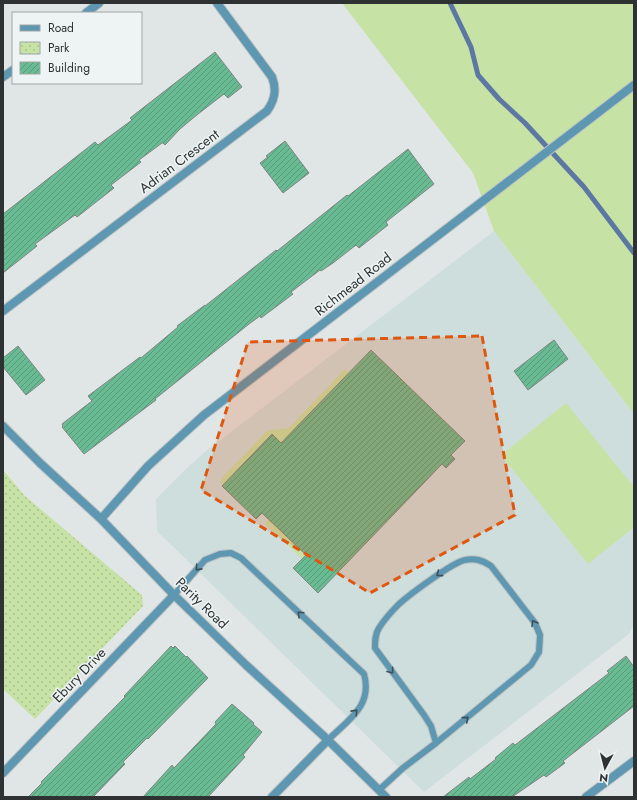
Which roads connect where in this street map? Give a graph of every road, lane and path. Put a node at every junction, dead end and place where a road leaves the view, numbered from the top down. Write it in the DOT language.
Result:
graph roads {
  1 [pos="99,3"];
  2 [pos="216,3"];
  3 [pos="87,12"];
  4 [pos="12,71"];
  5 [pos="3,77"];
  6 [pos="634,85"];
  7 [pos="3,311"];
  8 [pos="3,426"];
  9 [pos="101,519"];
  10 [pos="174,595"];
  11 [pos="328,740"];
  12 [pos="436,743"];
  13 [pos="634,761"];
  14 [pos="3,773"];
  15 [pos="379,790"];
  16 [pos="272,797"];
  17 [pos="386,797"];
  18 [pos="586,797"];
  1 -- 3 [label="street"];
  2 -- 7 [label="street, Adrian Crescent"];
  4 -- 5 [label="street"];
  6 -- 9 [label="street, Richmead Road"];
  8 -- 9 [label="street, Parity Road"];
  9 -- 10 [label="street, Parity Road"];
  10 -- 11 [label="street, Parity Road"];
  11 -- 10 [label="lane, one-way"];
  10 -- 14 [label="street, Ebury Drive"];
  11 -- 15 [label="street, Parity Road"];
  11 -- 16 [label="street"];
  12 -- 12 [label="lane, one-way"];
  12 -- 15 [label="lane"];
  13 -- 18 [label="street"];
  15 -- 17 [label="street, Parity Road"];
}
